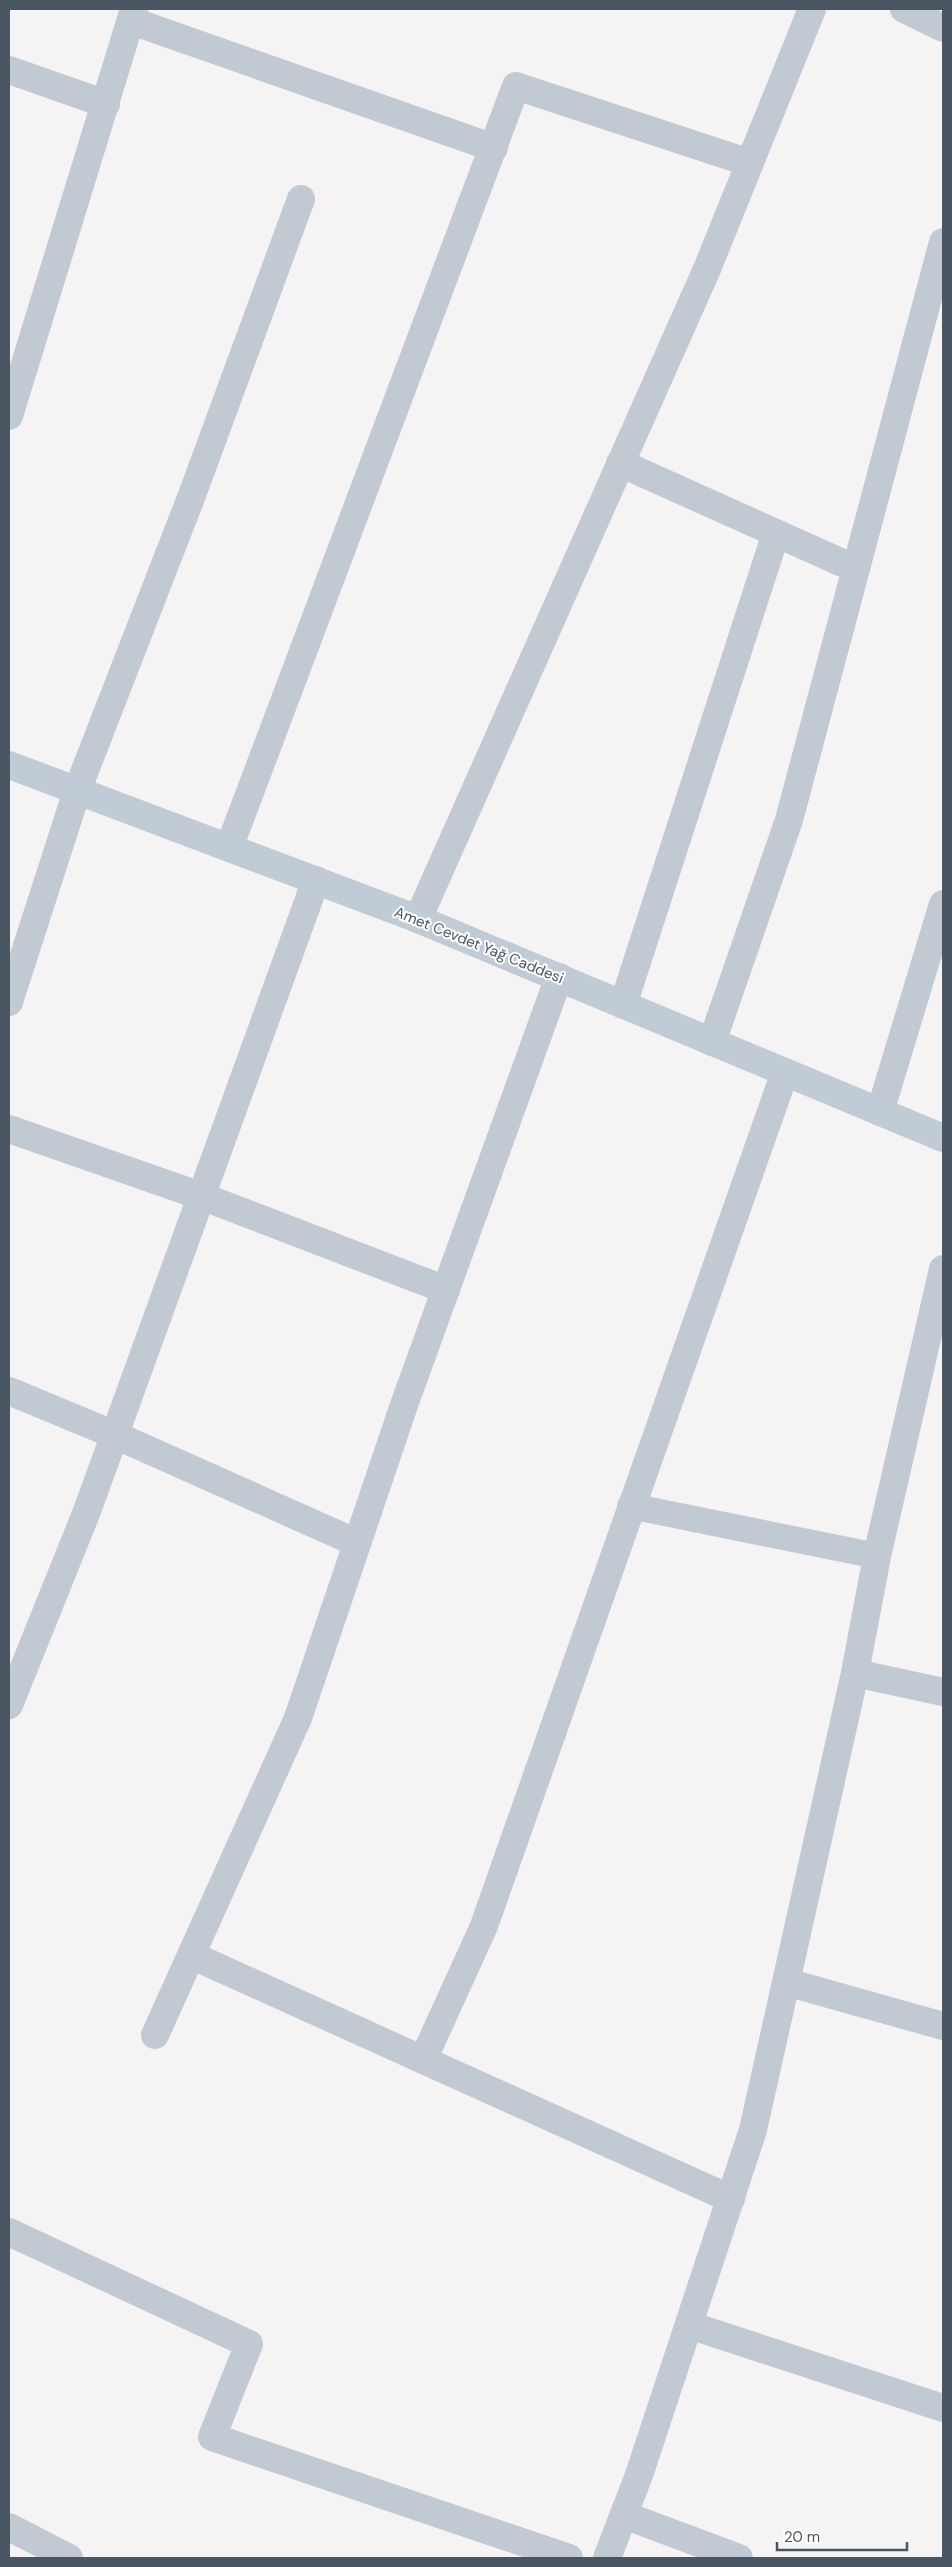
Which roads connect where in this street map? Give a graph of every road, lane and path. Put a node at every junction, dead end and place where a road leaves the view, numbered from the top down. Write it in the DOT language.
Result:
graph roads {
  1 [pos="812,9"];
  2 [pos="904,9"];
  3 [pos="133,15"];
  4 [pos="943,28"];
  5 [pos="9,70"];
  6 [pos="106,104"];
  7 [pos="494,148"];
  8 [pos="750,163"];
  9 [pos="301,199"];
  10 [pos="943,242"];
  11 [pos="9,416"];
  12 [pos="620,463"];
  13 [pos="776,533"];
  14 [pos="856,569"];
  15 [pos="9,765"];
  16 [pos="78,791"];
  17 [pos="229,848"];
  18 [pos="316,880"];
  19 [pos="943,904"];
  20 [pos="418,919"];
  21 [pos="934,969"];
  22 [pos="559,978"];
  23 [pos="9,1002"];
  24 [pos="623,1005"];
  25 [pos="712,1042"];
  26 [pos="785,1072"];
  27 [pos="880,1112"];
  28 [pos="9,1129"];
  29 [pos="943,1138"];
  30 [pos="201,1196"];
  31 [pos="943,1269"];
  32 [pos="446,1290"];
  33 [pos="9,1391"];
  34 [pos="115,1435"];
  35 [pos="630,1506"];
  36 [pos="357,1543"];
  37 [pos="877,1556"];
  38 [pos="855,1673"];
  39 [pos="943,1692"];
  40 [pos="9,1705"];
  41 [pos="191,1955"];
  42 [pos="786,1982"];
  43 [pos="943,2026"];
  44 [pos="154,2035"];
  45 [pos="423,2060"];
  46 [pos="730,2199"];
  47 [pos="9,2232"];
  48 [pos="690,2325"];
  49 [pos="943,2408"];
  50 [pos="624,2515"];
  51 [pos="9,2527"];
  52 [pos="69,2558"];
  53 [pos="569,2558"];
  54 [pos="607,2558"];
  55 [pos="739,2558"];
  1 -- 8 [label="street"];
  2 -- 4 [label="street"];
  3 -- 6 [label="street"];
  3 -- 7 [label="street"];
  5 -- 6 [label="street"];
  6 -- 11 [label="street"];
  7 -- 8 [label="street"];
  7 -- 17 [label="street"];
  8 -- 12 [label="street"];
  9 -- 16 [label="street"];
  10 -- 14 [label="street"];
  12 -- 13 [label="street"];
  12 -- 20 [label="street"];
  13 -- 14 [label="street"];
  13 -- 24 [label="street"];
  14 -- 25 [label="street"];
  15 -- 16 [label="main road, Amet Cevdet Yağ Caddesi"];
  16 -- 17 [label="main road, Amet Cevdet Yağ Caddesi"];
  16 -- 23 [label="street"];
  17 -- 18 [label="main road, Amet Cevdet Yağ Caddesi"];
  18 -- 20 [label="main road, Amet Cevdet Yağ Caddesi"];
  18 -- 30 [label="street"];
  19 -- 21 [label="street"];
  20 -- 22 [label="main road, Amet Cevdet Yağ Caddesi"];
  21 -- 27 [label="street"];
  22 -- 24 [label="main road, Amet Cevdet Yağ Caddesi"];
  22 -- 32 [label="street"];
  24 -- 25 [label="main road, Amet Cevdet Yağ Caddesi"];
  25 -- 26 [label="main road, Amet Cevdet Yağ Caddesi"];
  26 -- 27 [label="main road, Amet Cevdet Yağ Caddesi"];
  26 -- 35 [label="street"];
  27 -- 29 [label="main road, Amet Cevdet Yağ Caddesi"];
  28 -- 30 [label="street"];
  30 -- 32 [label="street"];
  30 -- 34 [label="street"];
  31 -- 37 [label="street"];
  32 -- 36 [label="street"];
  33 -- 34 [label="street"];
  34 -- 36 [label="street"];
  34 -- 40 [label="street"];
  35 -- 37 [label="lane"];
  35 -- 45 [label="street"];
  36 -- 41 [label="street"];
  37 -- 38 [label="street"];
  38 -- 39 [label="street"];
  38 -- 42 [label="street"];
  41 -- 44 [label="street"];
  41 -- 45 [label="street"];
  42 -- 43 [label="street"];
  42 -- 46 [label="street"];
  45 -- 46 [label="street"];
  46 -- 48 [label="street"];
  47 -- 53 [label="street"];
  48 -- 49 [label="street"];
  48 -- 50 [label="street"];
  50 -- 54 [label="street"];
  50 -- 55 [label="street"];
  51 -- 52 [label="street"];
}
